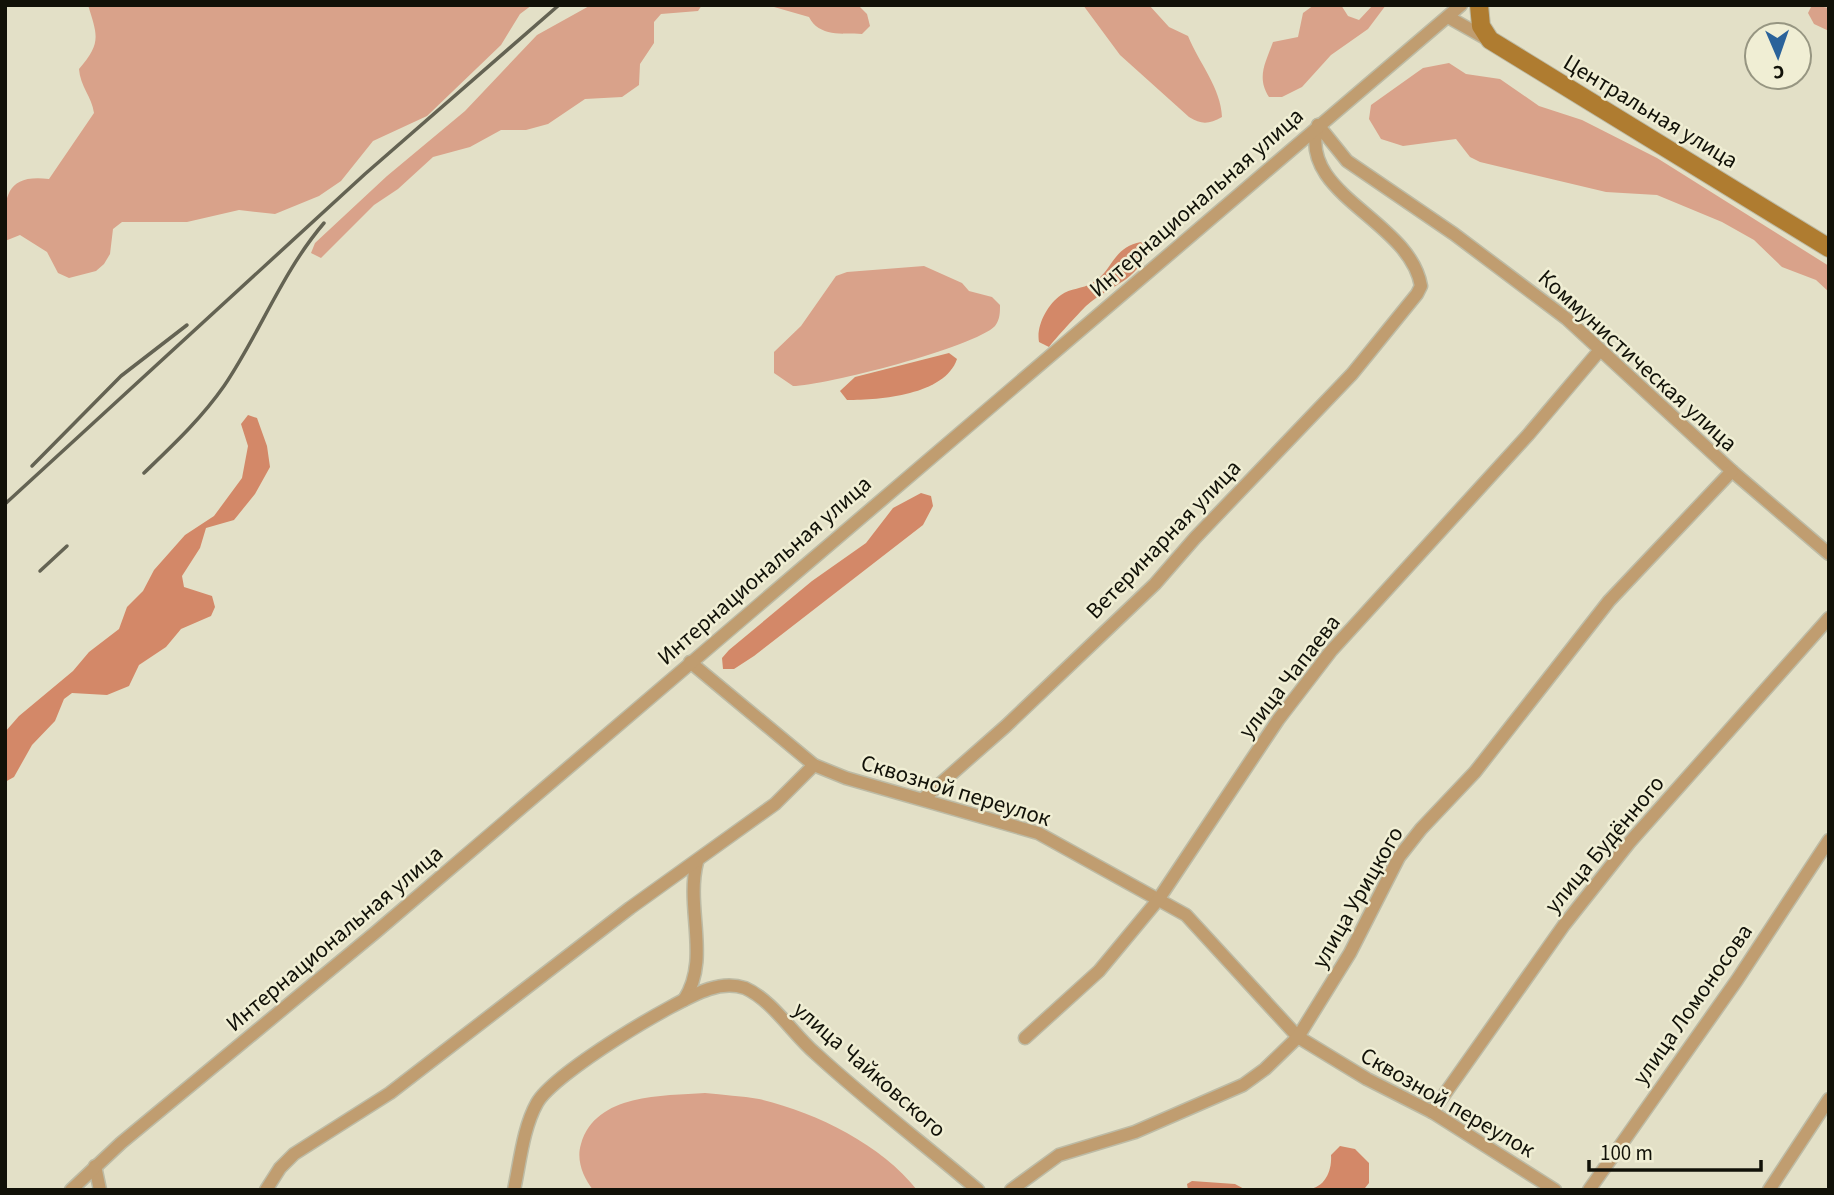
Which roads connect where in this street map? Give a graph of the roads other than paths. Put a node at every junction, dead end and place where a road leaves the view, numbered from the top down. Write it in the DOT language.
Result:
graph roads {
  1 [pos="1461,5"];
  2 [pos="1479,5"];
  3 [pos="1448,17"];
  4 [pos="1490,40"];
  5 [pos="1318,125"];
  6 [pos="1829,248"];
  7 [pos="1600,349"];
  8 [pos="1732,471"];
  9 [pos="1829,554"];
  10 [pos="1827,624"];
  11 [pos="690,662"];
  12 [pos="814,765"];
  13 [pos="923,799"];
  14 [pos="1829,841"];
  15 [pos="697,862"];
  16 [pos="1158,900"];
  17 [pos="684,1000"];
  18 [pos="1298,1037"];
  19 [pos="1025,1038"];
  20 [pos="1828,1101"];
  21 [pos="1432,1112"];
  22 [pos="95,1166"];
  23 [pos="515,1185"];
  24 [pos="71,1190"];
  25 [pos="100,1190"];
  26 [pos="266,1190"];
  27 [pos="528,1190"];
  28 [pos="978,1190"];
  29 [pos="1011,1190"];
  30 [pos="1555,1190"];
  31 [pos="1589,1190"];
  32 [pos="1769,1190"];
  1 -- 3 [label="street, Интернациональная улица"];
  2 -- 4 [label="street"];
  3 -- 4 [label="street, Центральная улица"];
  3 -- 5 [label="street, Интернациональная улица"];
  4 -- 6 [label="street, Центральная улица"];
  5 -- 7 [label="street, Коммунистическая улица"];
  5 -- 11 [label="street, Интернациональная улица"];
  5 -- 13 [label="street, Ветеринарная улица"];
  7 -- 8 [label="street, Коммунистическая улица"];
  7 -- 16 [label="street, улица Чапаева"];
  8 -- 9 [label="street, Коммунистическая улица"];
  8 -- 18 [label="street, улица Урицкого"];
  10 -- 21 [label="street, улица Будённого"];
  11 -- 12 [label="street, Сквозной переулок"];
  11 -- 22 [label="street, Интернациональная улица"];
  12 -- 13 [label="street, Сквозной переулок"];
  12 -- 15 [label="street"];
  13 -- 16 [label="street, Сквозной переулок"];
  14 -- 31 [label="street, улица Ломоносова"];
  15 -- 17 [label="street"];
  15 -- 26 [label="street"];
  16 -- 18 [label="street, Сквозной переулок"];
  16 -- 19 [label="street, улица Чапаева"];
  17 -- 23 [label="street"];
  17 -- 28 [label="street, улица Чайковского"];
  18 -- 21 [label="street, Сквозной переулок"];
  18 -- 29 [label="street, улица Урицкого"];
  20 -- 32 [label="street"];
  21 -- 30 [label="street, Сквозной переулок"];
  22 -- 24 [label="street, Интернациональная улица"];
  22 -- 25 [label="street"];
  23 -- 27 [label="street"];
}
